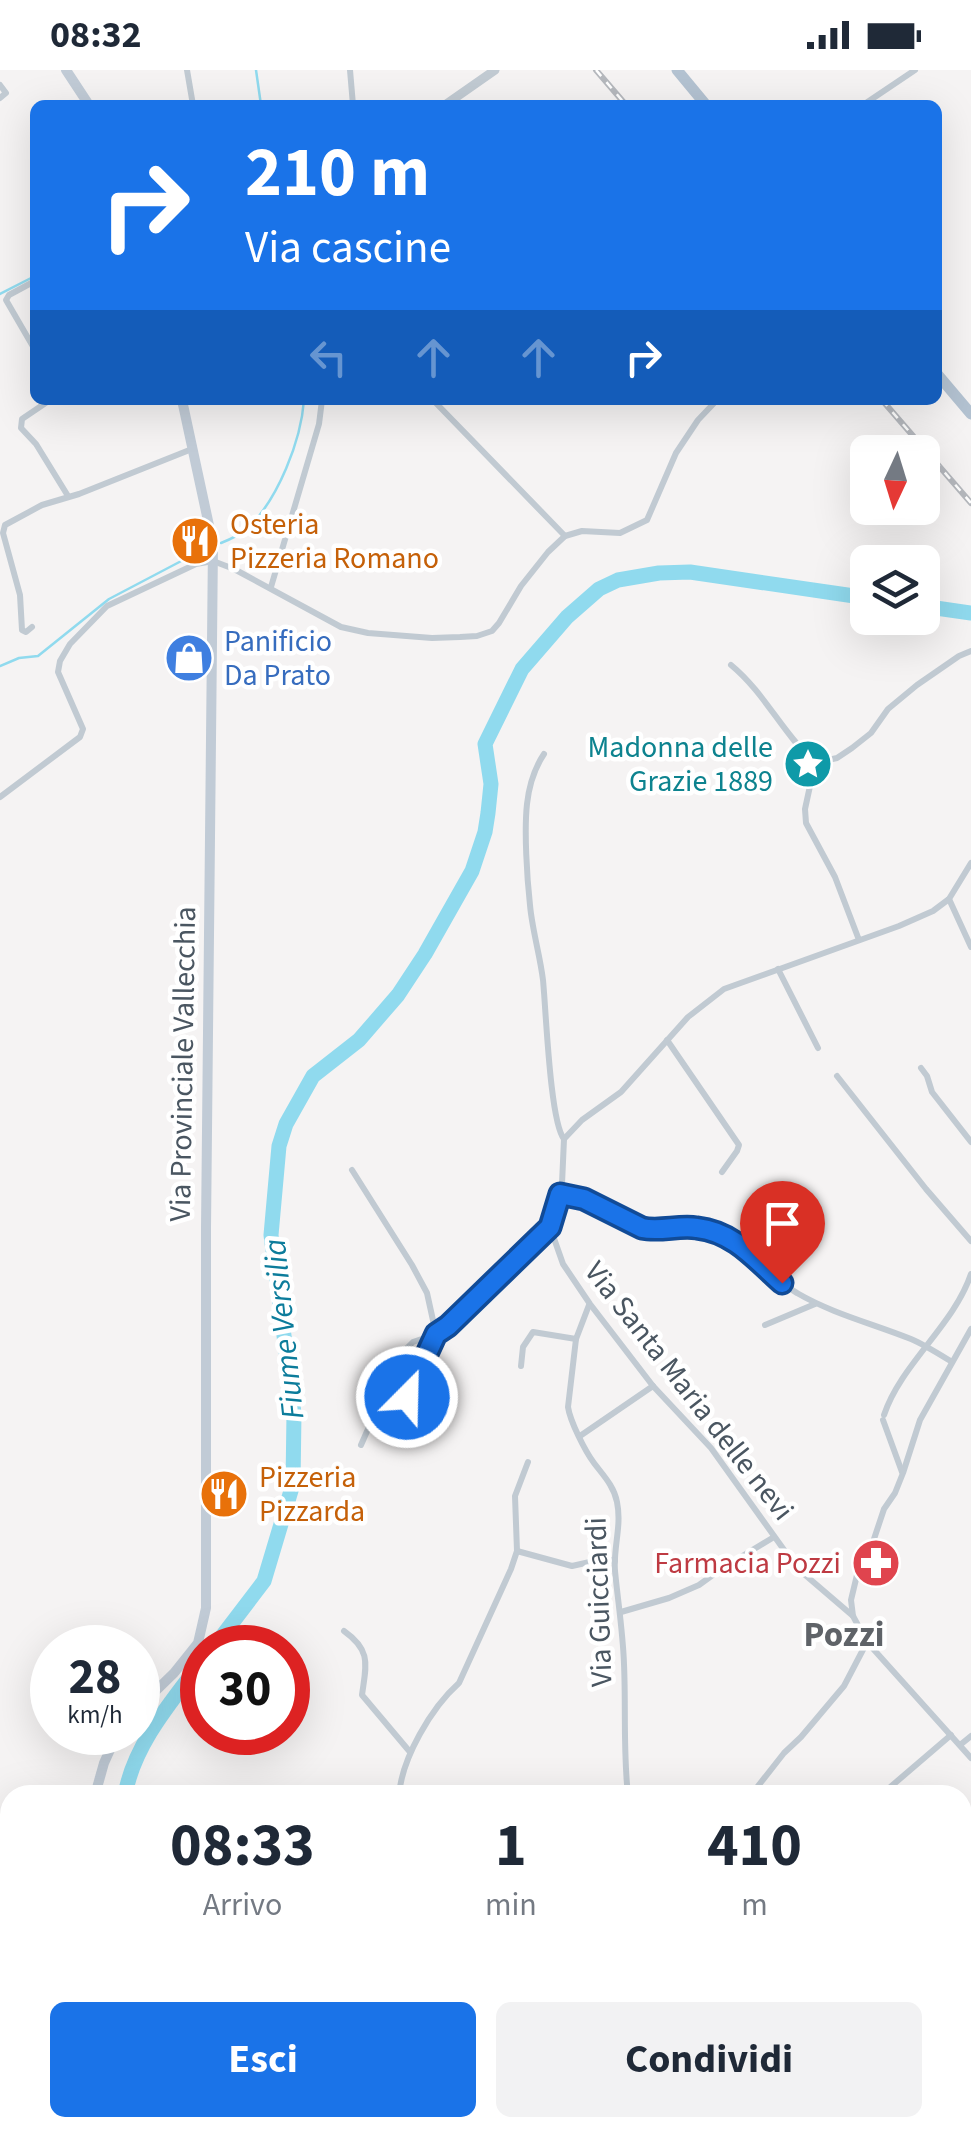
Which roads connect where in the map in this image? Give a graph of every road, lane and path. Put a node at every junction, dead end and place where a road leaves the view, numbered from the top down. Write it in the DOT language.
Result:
graph roads {
  1 [pos="66,70"];
  2 [pos="187,70"];
  3 [pos="350,70"];
  4 [pos="495,70"];
  5 [pos="676,70"];
  6 [pos="915,70"];
  7 [pos="902,73"];
  8 [pos="0,85"];
  9 [pos="3,95"];
  10 [pos="86,100"];
  11 [pos="192,100"];
  12 [pos="353,100"];
  13 [pos="451,100"];
  14 [pos="702,100"];
  15 [pos="869,100"];
  16 [pos="30,284"];
  17 [pos="30,341"];
  18 [pos="942,381"];
  19 [pos="43,405"];
  20 [pos="183,405"];
  21 [pos="321,405"];
  22 [pos="438,405"];
  23 [pos="712,405"];
  24 [pos="971,414"];
  25 [pos="193,449"];
  26 [pos="68,496"];
  27 [pos="565,536"];
  28 [pos="214,562"];
  29 [pos="271,587"];
  30 [pos="32,627"];
  31 [pos="971,651"];
  32 [pos="731,665"];
  33 [pos="544,754"];
  34 [pos="816,763"];
  35 [pos="0,796"];
  36 [pos="971,863"];
  37 [pos="950,900"];
  38 [pos="859,940"];
  39 [pos="971,947"];
  40 [pos="778,969"];
  41 [pos="666,1040"];
  42 [pos="818,1048"];
  43 [pos="921,1068"];
  44 [pos="837,1076"];
  45 [pos="564,1139"];
  46 [pos="971,1142"];
  47 [pos="352,1170"];
  48 [pos="722,1172"];
  49 [pos="560,1194"];
  50 [pos="550,1227"];
  51 [pos="971,1241"];
  52 [pos="971,1274"];
  53 [pos="590,1304"];
  54 [pos="816,1304"];
  55 [pos="765,1325"];
  56 [pos="971,1329"];
  57 [pos="436,1334"];
  58 [pos="576,1340"];
  59 [pos="926,1347"];
  60 [pos="952,1362"];
  61 [pos="521,1366"];
  62 [pos="652,1386"];
  63 [pos="393,1430"];
  64 [pos="580,1436"];
  65 [pos="361,1446"];
  66 [pos="528,1462"];
  67 [pos="903,1473"];
  68 [pos="774,1536"];
  69 [pos="517,1552"];
  70 [pos="615,1561"];
  71 [pos="620,1612"];
  72 [pos="854,1616"];
  73 [pos="344,1631"];
  74 [pos="867,1642"];
  75 [pos="160,1687"];
  76 [pos="952,1735"];
  77 [pos="971,1736"];
  78 [pos="960,1744"];
  79 [pos="410,1752"];
  80 [pos="108,1755"];
  81 [pos="971,1758"];
  82 [pos="98,1785"];
  83 [pos="402,1785"];
  84 [pos="627,1785"];
  85 [pos="758,1785"];
  86 [pos="893,1785"];
  1 -- 10 [label="main road"];
  2 -- 11 [label="street"];
  3 -- 12 [label="street"];
  4 -- 13 [label="street"];
  5 -- 14 [label="main road"];
  6 -- 7 [label="street"];
  7 -- 15 [label="street"];
  8 -- 9 [label="street"];
  16 -- 17 [label="street"];
  18 -- 24 [label="main road"];
  19 -- 26 [label="street"];
  20 -- 25 [label="main road, Via Provinciale Vallecchia"];
  21 -- 29 [label="street"];
  22 -- 27 [label="street"];
  23 -- 27 [label="street"];
  25 -- 26 [label="street"];
  25 -- 28 [label="main road, Via Provinciale Vallecchia"];
  26 -- 30 [label="street"];
  27 -- 29 [label="street"];
  28 -- 29 [label="street"];
  28 -- 35 [label="street"];
  28 -- 75 [label="main road, Via Provinciale Vallecchia"];
  31 -- 34 [label="street"];
  32 -- 34 [label="street"];
  33 -- 45 [label="street"];
  34 -- 38 [label="street"];
  36 -- 37 [label="street"];
  37 -- 38 [label="street"];
  37 -- 39 [label="street"];
  38 -- 40 [label="street"];
  40 -- 41 [label="street"];
  40 -- 42 [label="street"];
  41 -- 45 [label="street"];
  41 -- 48 [label="street"];
  43 -- 46 [label="street"];
  44 -- 51 [label="street"];
  45 -- 49 [label="street"];
  47 -- 57 [label="street"];
  49 -- 50 [label="street"];
  49 -- 54 [label="street"];
  50 -- 53 [label="street, Via Santa Maria delle nevi"];
  50 -- 57 [label="street"];
  52 -- 59 [label="street"];
  53 -- 58 [label="street, Via Guicciardi"];
  53 -- 62 [label="street, Via Santa Maria delle nevi"];
  54 -- 55 [label="street"];
  54 -- 59 [label="street"];
  56 -- 60 [label="street"];
  57 -- 63 [label="street"];
  57 -- 65 [label="street"];
  58 -- 61 [label="street"];
  58 -- 64 [label="street, Via Guicciardi"];
  59 -- 60 [label="street"];
  59 -- 67 [label="street"];
  60 -- 67 [label="street"];
  62 -- 64 [label="street"];
  62 -- 68 [label="street, Via Santa Maria delle nevi"];
  64 -- 70 [label="street, Via Guicciardi"];
  66 -- 69 [label="street"];
  67 -- 72 [label="street"];
  68 -- 71 [label="street"];
  68 -- 72 [label="street, Via Santa Maria delle nevi"];
  69 -- 70 [label="street"];
  69 -- 79 [label="street"];
  70 -- 71 [label="street, Via Guicciardi"];
  71 -- 84 [label="street, Via Guicciardi"];
  72 -- 74 [label="street"];
  73 -- 79 [label="street"];
  74 -- 76 [label="street"];
  74 -- 85 [label="street"];
  76 -- 78 [label="street"];
  76 -- 86 [label="street"];
  77 -- 78 [label="street"];
  78 -- 81 [label="street"];
  79 -- 83 [label="street"];
  80 -- 82 [label="main road"];
}
